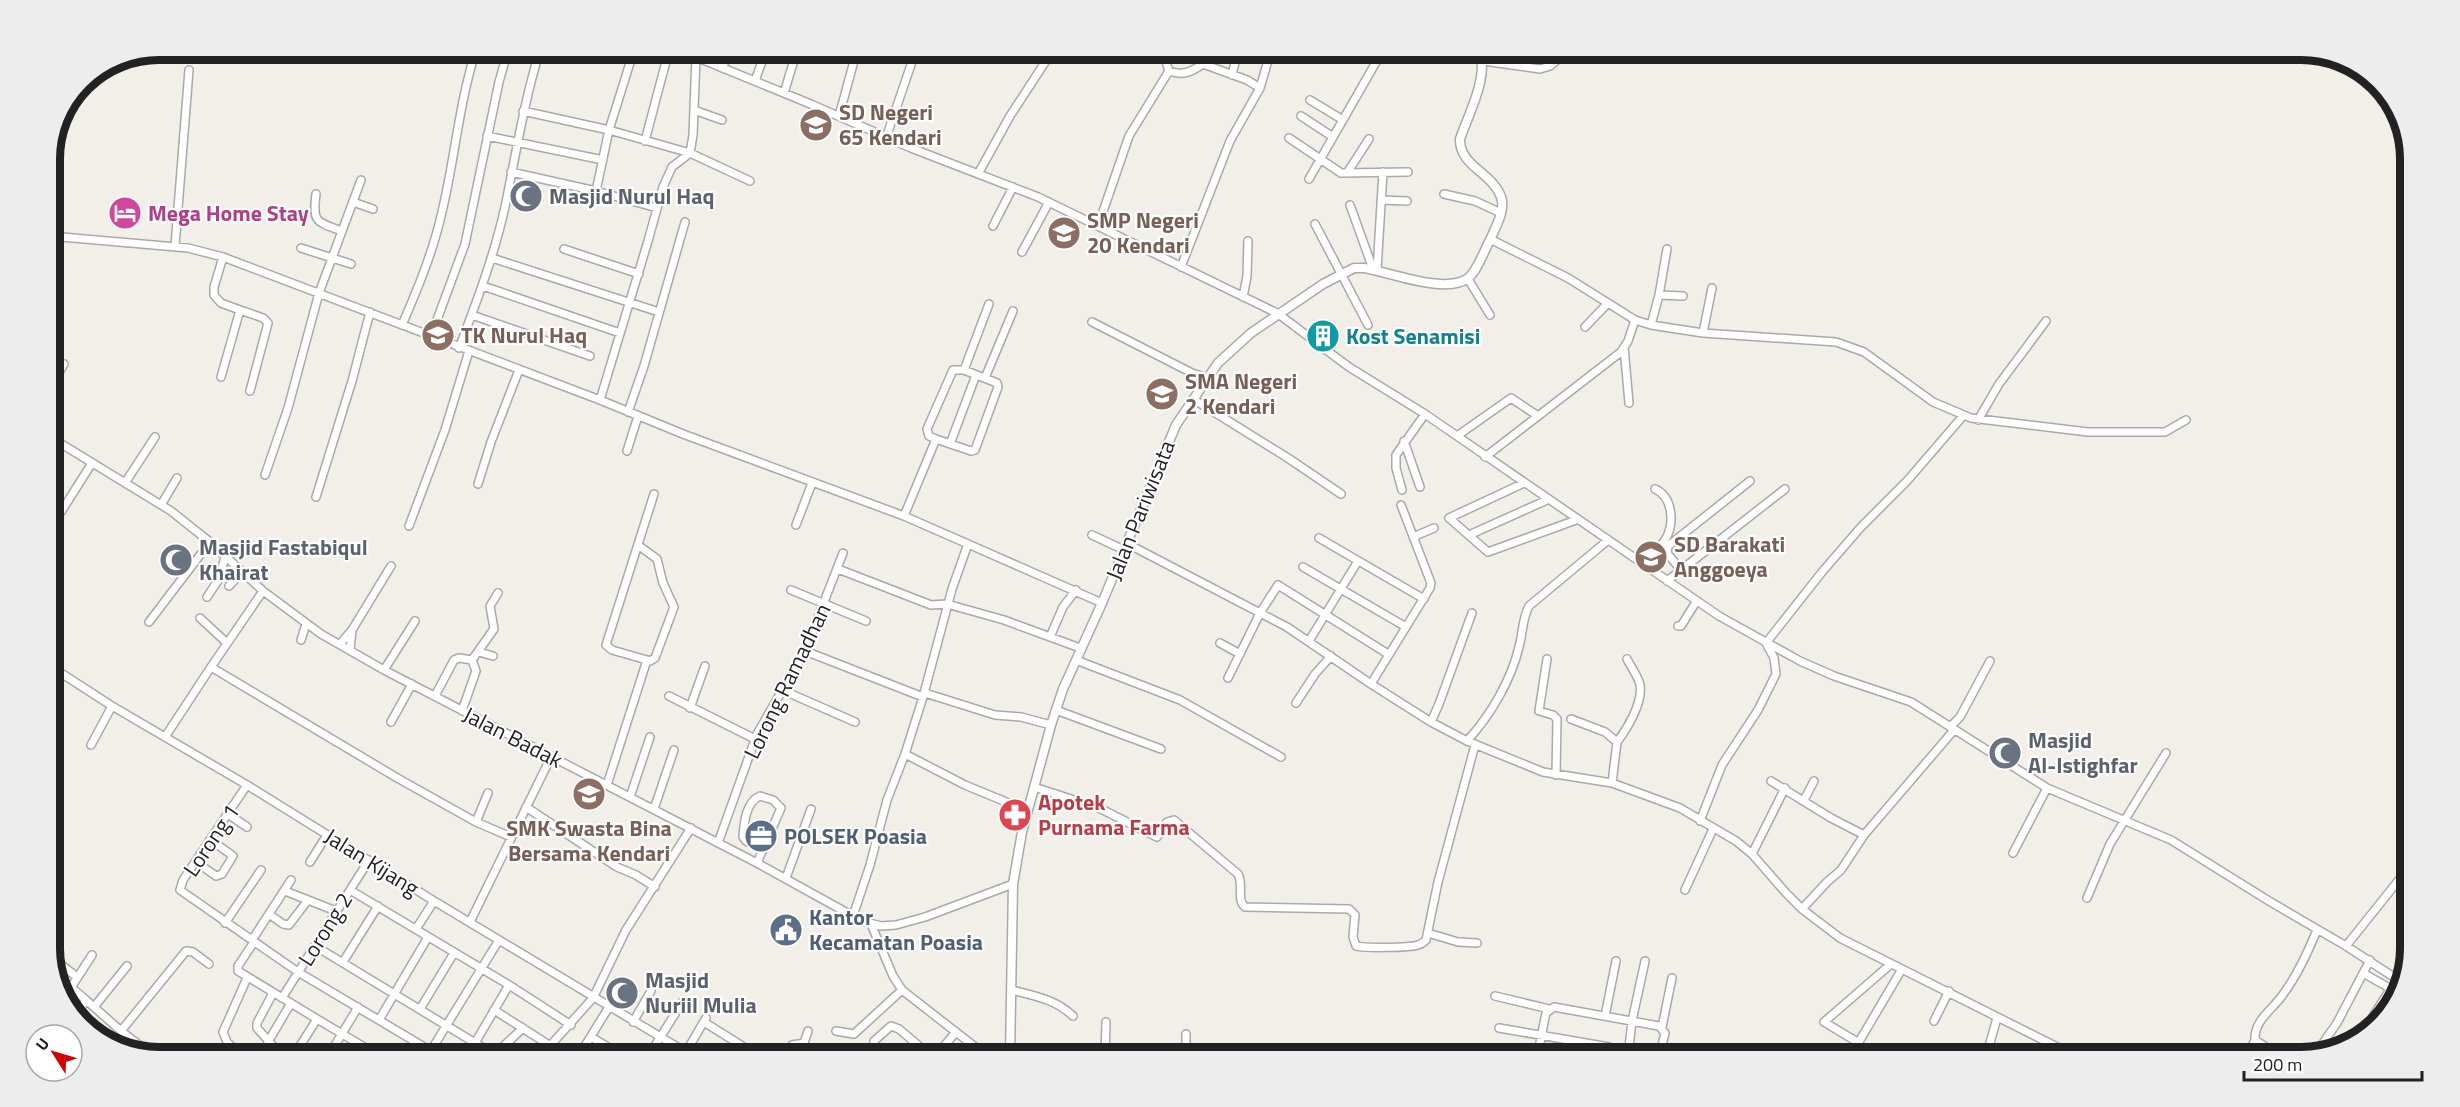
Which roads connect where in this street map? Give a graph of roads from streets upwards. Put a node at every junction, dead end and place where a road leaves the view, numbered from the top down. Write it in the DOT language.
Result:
graph roads {
  1 [pos="473,60"];
  2 [pos="506,60"];
  3 [pos="537,60"];
  4 [pos="631,60"];
  5 [pos="666,60"];
  6 [pos="697,60"];
  7 [pos="709,60"];
  8 [pos="726,60"];
  9 [pos="762,60"];
  10 [pos="794,60"];
  11 [pos="854,60"];
  12 [pos="913,60"];
  13 [pos="1046,60"];
  14 [pos="1165,60"];
  15 [pos="1236,60"];
  16 [pos="1268,60"];
  17 [pos="1377,60"];
  18 [pos="1557,60"];
  19 [pos="1483,61"];
  20 [pos="722,68"];
  21 [pos="189,70"];
  22 [pos="1169,71"];
  23 [pos="1232,75"];
  24 [pos="755,81"];
  25 [pos="1260,88"];
  26 [pos="784,93"];
  27 [pos="1310,100"];
  28 [pos="694,110"];
  29 [pos="523,111"];
  30 [pos="839,116"];
  31 [pos="1301,116"];
  32 [pos="722,120"];
  33 [pos="1343,120"];
  34 [pos="609,130"];
  35 [pos="488,136"];
  36 [pos="1333,137"];
  37 [pos="886,138"];
  38 [pos="1289,138"];
  39 [pos="1369,139"];
  40 [pos="645,141"];
  41 [pos="517,142"];
  42 [pos="690,153"];
  43 [pos="1321,158"];
  44 [pos="603,160"];
  45 [pos="511,172"];
  46 [pos="1347,172"];
  47 [pos="1383,172"];
  48 [pos="1408,172"];
  49 [pos="978,174"];
  50 [pos="361,180"];
  51 [pos="1309,180"];
  52 [pos="750,181"];
  53 [pos="1013,187"];
  54 [pos="596,191"];
  55 [pos="316,194"];
  56 [pos="1444,194"];
  57 [pos="1381,200"];
  58 [pos="1407,201"];
  59 [pos="353,202"];
  60 [pos="1049,202"];
  61 [pos="1350,205"];
  62 [pos="657,208"];
  63 [pos="373,209"];
  64 [pos="1501,213"];
  65 [pos="685,222"];
  66 [pos="1315,224"];
  67 [pos="993,226"];
  68 [pos="1098,226"];
  69 [pos="342,231"];
  70 [pos="60,237"];
  71 [pos="1490,239"];
  72 [pos="1248,241"];
  73 [pos="175,246"];
  74 [pos="301,248"];
  75 [pos="564,249"];
  76 [pos="1667,249"];
  77 [pos="1022,252"];
  78 [pos="333,257"];
  79 [pos="223,258"];
  80 [pos="492,258"];
  81 [pos="351,264"];
  82 [pos="1181,267"];
  83 [pos="1375,269"];
  84 [pos="1342,273"];
  85 [pos="639,274"];
  86 [pos="1468,279"];
  87 [pos="483,286"];
  88 [pos="1712,288"];
  89 [pos="320,293"];
  90 [pos="1659,295"];
  91 [pos="1683,296"];
  92 [pos="1243,297"];
  93 [pos="630,302"];
  94 [pos="1608,303"];
  95 [pos="989,304"];
  96 [pos="240,310"];
  97 [pos="1013,311"];
  98 [pos="370,312"];
  99 [pos="658,312"];
  100 [pos="1277,313"];
  101 [pos="472,315"];
  102 [pos="1491,315"];
  103 [pos="1635,320"];
  104 [pos="2046,321"];
  105 [pos="1092,322"];
  106 [pos="402,325"];
  107 [pos="1368,325"];
  108 [pos="1651,325"];
  109 [pos="1586,327"];
  110 [pos="620,333"];
  111 [pos="1703,333"];
  112 [pos="431,336"];
  113 [pos="1624,347"];
  114 [pos="459,348"];
  115 [pos="469,351"];
  116 [pos="590,356"];
  117 [pos="64,363"];
  118 [pos="60,370"];
  119 [pos="519,370"];
  120 [pos="964,370"];
  121 [pos="976,375"];
  122 [pos="221,377"];
  123 [pos="985,378"];
  124 [pos="1207,378"];
  125 [pos="250,391"];
  126 [pos="1193,399"];
  127 [pos="600,400"];
  128 [pos="1629,403"];
  129 [pos="628,412"];
  130 [pos="1425,414"];
  131 [pos="638,416"];
  132 [pos="1538,416"];
  133 [pos="1963,416"];
  134 [pos="1978,420"];
  135 [pos="2186,420"];
  136 [pos="1457,436"];
  137 [pos="155,437"];
  138 [pos="936,439"];
  139 [pos="1404,441"];
  140 [pos="60,443"];
  141 [pos="950,444"];
  142 [pos="627,451"];
  143 [pos="1485,457"];
  144 [pos="92,463"];
  145 [pos="265,475"];
  146 [pos="177,478"];
  147 [pos="1750,481"];
  148 [pos="125,483"];
  149 [pos="812,483"];
  150 [pos="1524,483"];
  151 [pos="478,484"];
  152 [pos="1420,487"];
  153 [pos="1655,489"];
  154 [pos="1785,489"];
  155 [pos="1402,490"];
  156 [pos="654,494"];
  157 [pos="1341,494"];
  158 [pos="316,497"];
  159 [pos="1547,500"];
  160 [pos="161,505"];
  161 [pos="1401,505"];
  162 [pos="60,513"];
  163 [pos="904,516"];
  164 [pos="1576,520"];
  165 [pos="796,525"];
  166 [pos="409,526"];
  167 [pos="1434,528"];
  168 [pos="1092,535"];
  169 [pos="1469,535"];
  170 [pos="1413,537"];
  171 [pos="1319,538"];
  172 [pos="1607,541"];
  173 [pos="210,542"];
  174 [pos="638,544"];
  175 [pos="968,544"];
  176 [pos="1125,547"];
  177 [pos="843,553"];
  178 [pos="225,556"];
  179 [pos="1358,561"];
  180 [pos="1640,563"];
  181 [pos="391,566"];
  182 [pos="1303,567"];
  183 [pos="838,569"];
  184 [pos="1681,570"];
  185 [pos="242,572"];
  186 [pos="1667,581"];
  187 [pos="229,586"];
  188 [pos="1341,588"];
  189 [pos="791,590"];
  190 [pos="1076,590"];
  191 [pos="263,591"];
  192 [pos="498,594"];
  193 [pos="207,597"];
  194 [pos="1424,599"];
  195 [pos="1696,602"];
  196 [pos="1102,603"];
  197 [pos="825,604"];
  198 [pos="947,604"];
  199 [pos="1260,613"];
  200 [pos="1472,613"];
  201 [pos="1325,614"];
  202 [pos="200,618"];
  203 [pos="149,621"];
  204 [pos="415,621"];
  205 [pos="866,621"];
  206 [pos="306,624"];
  207 [pos="1678,626"];
  208 [pos="1406,627"];
  209 [pos="352,630"];
  210 [pos="1050,637"];
  211 [pos="301,640"];
  212 [pos="1309,641"];
  213 [pos="227,643"];
  214 [pos="1220,643"];
  215 [pos="1766,643"];
  216 [pos="340,644"];
  217 [pos="1080,648"];
  218 [pos="350,650"];
  219 [pos="805,651"];
  220 [pos="479,652"];
  221 [pos="1240,654"];
  222 [pos="1389,654"];
  223 [pos="493,656"];
  224 [pos="1330,656"];
  225 [pos="1547,659"];
  226 [pos="1627,659"];
  227 [pos="472,660"];
  228 [pos="647,660"];
  229 [pos="1076,660"];
  230 [pos="1990,661"];
  231 [pos="705,666"];
  232 [pos="211,667"];
  233 [pos="384,670"];
  234 [pos="60,673"];
  235 [pos="1228,678"];
  236 [pos="412,684"];
  237 [pos="1371,684"];
  238 [pos="782,690"];
  239 [pos="924,695"];
  240 [pos="435,696"];
  241 [pos="669,696"];
  242 [pos="1296,703"];
  243 [pos="112,706"];
  244 [pos="690,708"];
  245 [pos="1056,710"];
  246 [pos="462,711"];
  247 [pos="1571,719"];
  248 [pos="391,722"];
  249 [pos="855,722"];
  250 [pos="1431,722"];
  251 [pos="1051,725"];
  252 [pos="1952,729"];
  253 [pos="165,737"];
  254 [pos="650,737"];
  255 [pos="755,739"];
  256 [pos="1467,741"];
  257 [pos="1617,742"];
  258 [pos="91,745"];
  259 [pos="1475,745"];
  260 [pos="1161,749"];
  261 [pos="674,750"];
  262 [pos="2166,753"];
  263 [pos="905,754"];
  264 [pos="551,757"];
  265 [pos="1281,757"];
  266 [pos="1556,775"];
  267 [pos="1771,781"];
  268 [pos="1814,781"];
  269 [pos="1612,783"];
  270 [pos="247,785"];
  271 [pos="607,785"];
  272 [pos="1034,787"];
  273 [pos="1785,788"];
  274 [pos="2047,788"];
  275 [pos="488,794"];
  276 [pos="630,797"];
  277 [pos="1804,800"];
  278 [pos="526,807"];
  279 [pos="654,809"];
  280 [pos="811,809"];
  281 [pos="1028,811"];
  282 [pos="228,814"];
  283 [pos="2126,819"];
  284 [pos="1700,821"];
  285 [pos="476,822"];
  286 [pos="247,827"];
  287 [pos="691,828"];
  288 [pos="1713,829"];
  289 [pos="327,835"];
  290 [pos="1864,835"];
  291 [pos="511,837"];
  292 [pos="211,840"];
  293 [pos="718,843"];
  294 [pos="762,849"];
  295 [pos="1752,854"];
  296 [pos="2013,854"];
  297 [pos="369,860"];
  298 [pos="196,862"];
  299 [pos="310,862"];
  300 [pos="757,862"];
  301 [pos="261,870"];
  302 [pos="786,878"];
  303 [pos="2400,878"];
  304 [pos="291,880"];
  305 [pos="1013,884"];
  306 [pos="655,887"];
  307 [pos="1685,890"];
  308 [pos="285,891"];
  309 [pos="350,891"];
  310 [pos="2087,898"];
  311 [pos="308,900"];
  312 [pos="434,901"];
  313 [pos="378,906"];
  314 [pos="1802,909"];
  315 [pos="336,911"];
  316 [pos="269,914"];
  317 [pos="853,916"];
  318 [pos="470,922"];
  319 [pos="225,923"];
  320 [pos="871,924"];
  321 [pos="416,929"];
  322 [pos="2317,930"];
  323 [pos="1428,933"];
  324 [pos="428,937"];
  325 [pos="500,940"];
  326 [pos="253,941"];
  327 [pos="1477,943"];
  328 [pos="315,946"];
  329 [pos="2346,946"];
  330 [pos="454,953"];
  331 [pos="92,955"];
  332 [pos="2370,960"];
  333 [pos="1616,961"];
  334 [pos="1645,961"];
  335 [pos="343,962"];
  336 [pos="209,964"];
  337 [pos="1892,964"];
  338 [pos="62,966"];
  339 [pos="127,966"];
  340 [pos="1902,969"];
  341 [pos="482,970"];
  342 [pos="298,972"];
  343 [pos="2363,973"];
  344 [pos="77,977"];
  345 [pos="2395,977"];
  346 [pos="247,978"];
  347 [pos="1672,978"];
  348 [pos="508,986"];
  349 [pos="2391,988"];
  350 [pos="902,990"];
  351 [pos="1012,990"];
  352 [pos="651,991"];
  353 [pos="1949,991"];
  354 [pos="273,993"];
  355 [pos="396,993"];
  356 [pos="1495,996"];
  357 [pos="282,998"];
  358 [pos="593,998"];
  359 [pos="86,1000"];
  360 [pos="683,1001"];
  361 [pos="291,1003"];
  362 [pos="94,1007"];
  363 [pos="358,1007"];
  364 [pos="609,1007"];
  365 [pos="81,1008"];
  366 [pos="420,1009"];
  367 [pos="1549,1009"];
  368 [pos="494,1010"];
  369 [pos="2375,1014"];
  370 [pos="1073,1016"];
  371 [pos="1605,1016"];
  372 [pos="1997,1018"];
  373 [pos="317,1019"];
  374 [pos="379,1020"];
  375 [pos="1632,1021"];
  376 [pos="1934,1021"];
  377 [pos="633,1022"];
  378 [pos="1106,1022"];
  379 [pos="446,1025"];
  380 [pos="571,1025"];
  381 [pos="1662,1027"];
  382 [pos="523,1028"];
  383 [pos="1499,1028"];
  384 [pos="121,1030"];
  385 [pos="808,1031"];
  386 [pos="836,1031"];
  387 [pos="956,1034"];
  388 [pos="1186,1034"];
  389 [pos="342,1035"];
  390 [pos="1541,1035"];
  391 [pos="591,1036"];
  392 [pos="660,1037"];
  393 [pos="2254,1040"];
  394 [pos="268,1042"];
  395 [pos="1858,1042"];
  396 [pos="475,1043"];
  397 [pos="139,1045"];
  398 [pos="2322,1045"];
  399 [pos="550,1046"];
  400 [pos="232,1047"];
  401 [pos="273,1047"];
  402 [pos="300,1047"];
  403 [pos="335,1047"];
  404 [pos="362,1047"];
  405 [pos="419,1047"];
  406 [pos="433,1047"];
  407 [pos="481,1047"];
  408 [pos="503,1047"];
  409 [pos="584,1047"];
  410 [pos="605,1047"];
  411 [pos="654,1047"];
  412 [pos="677,1047"];
  413 [pos="689,1047"];
  414 [pos="744,1047"];
  415 [pos="792,1047"];
  416 [pos="874,1047"];
  417 [pos="920,1047"];
  418 [pos="944,1047"];
  419 [pos="973,1047"];
  420 [pos="1010,1047"];
  421 [pos="1106,1047"];
  422 [pos="1186,1047"];
  423 [pos="1539,1047"];
  424 [pos="1608,1047"];
  425 [pos="1629,1047"];
  426 [pos="1662,1047"];
  427 [pos="1856,1047"];
  428 [pos="1989,1047"];
  429 [pos="2056,1047"];
  430 [pos="2251,1047"];
  431 [pos="2265,1047"];
  1 -- 106 [label="street"];
  2 -- 35 [label="street"];
  3 -- 29 [label="street"];
  4 -- 34 [label="street"];
  5 -- 40 [label="street"];
  6 -- 28 [label="street"];
  7 -- 20 [label="street"];
  8 -- 20 [label="street"];
  9 -- 24 [label="street"];
  10 -- 26 [label="street"];
  11 -- 30 [label="street"];
  12 -- 37 [label="street"];
  13 -- 49 [label="street"];
  14 -- 22 [label="street"];
  15 -- 23 [label="street"];
  16 -- 25 [label="street"];
  17 -- 33 [label="street"];
  18 -- 19 [label="street"];
  19 -- 64 [label="street"];
  20 -- 24 [label="street"];
  21 -- 73 [label="street"];
  22 -- 23 [label="street"];
  22 -- 68 [label="street"];
  23 -- 25 [label="street"];
  24 -- 26 [label="street"];
  25 -- 82 [label="street"];
  26 -- 30 [label="street"];
  27 -- 33 [label="street"];
  28 -- 32 [label="street"];
  28 -- 42 [label="street"];
  29 -- 34 [label="street"];
  29 -- 41 [label="street"];
  30 -- 37 [label="street"];
  31 -- 36 [label="street"];
  33 -- 36 [label="street"];
  34 -- 40 [label="street"];
  34 -- 44 [label="street"];
  35 -- 41 [label="street"];
  35 -- 112 [label="street"];
  36 -- 43 [label="street"];
  37 -- 49 [label="street"];
  38 -- 43 [label="street"];
  39 -- 46 [label="street"];
  40 -- 42 [label="street"];
  41 -- 44 [label="street"];
  41 -- 45 [label="street"];
  42 -- 52 [label="street"];
  42 -- 62 [label="street"];
  43 -- 46 [label="street"];
  43 -- 51 [label="street"];
  44 -- 54 [label="street"];
  45 -- 54 [label="street"];
  45 -- 80 [label="street"];
  46 -- 47 [label="street"];
  47 -- 48 [label="street"];
  47 -- 57 [label="street"];
  49 -- 53 [label="street"];
  50 -- 59 [label="street"];
  53 -- 60 [label="street"];
  53 -- 67 [label="street"];
  54 -- 62 [label="street"];
  55 -- 69 [label="street"];
  56 -- 64 [label="street"];
  57 -- 58 [label="street"];
  57 -- 83 [label="street"];
  59 -- 63 [label="street"];
  59 -- 69 [label="street"];
  60 -- 68 [label="street"];
  60 -- 77 [label="street"];
  61 -- 83 [label="street"];
  62 -- 85 [label="street"];
  64 -- 71 [label="street"];
  65 -- 99 [label="street"];
  66 -- 84 [label="street"];
  68 -- 82 [label="street"];
  69 -- 78 [label="street"];
  70 -- 73 [label="street"];
  71 -- 86 [label="street"];
  71 -- 94 [label="street"];
  72 -- 92 [label="street"];
  73 -- 79 [label="street"];
  74 -- 78 [label="street"];
  75 -- 85 [label="street"];
  76 -- 90 [label="street"];
  78 -- 81 [label="street"];
  78 -- 89 [label="street"];
  79 -- 89 [label="street"];
  79 -- 96 [label="street"];
  80 -- 87 [label="street"];
  80 -- 93 [label="street"];
  82 -- 92 [label="street"];
  83 -- 84 [label="street"];
  83 -- 86 [label="street"];
  84 -- 100 [label="street, Jalan Pariwisata"];
  84 -- 107 [label="street"];
  85 -- 93 [label="street"];
  86 -- 102 [label="street"];
  87 -- 101 [label="street"];
  87 -- 110 [label="street"];
  88 -- 111 [label="street"];
  89 -- 98 [label="street"];
  89 -- 145 [label="street"];
  90 -- 91 [label="street"];
  90 -- 108 [label="street"];
  92 -- 100 [label="street"];
  93 -- 99 [label="street"];
  93 -- 110 [label="street"];
  94 -- 103 [label="street"];
  94 -- 109 [label="street"];
  95 -- 120 [label="street"];
  96 -- 122 [label="street"];
  96 -- 125 [label="street"];
  97 -- 123 [label="street"];
  98 -- 106 [label="street"];
  98 -- 158 [label="street"];
  99 -- 129 [label="street"];
  100 -- 124 [label="street, Jalan Pariwisata"];
  100 -- 130 [label="street"];
  101 -- 114 [label="street"];
  101 -- 116 [label="street"];
  103 -- 108 [label="street"];
  103 -- 113 [label="street"];
  104 -- 134 [label="street"];
  105 -- 124 [label="street"];
  106 -- 112 [label="street"];
  108 -- 111 [label="street"];
  110 -- 127 [label="street"];
  111 -- 133 [label="street"];
  112 -- 114 [label="street"];
  113 -- 128 [label="street"];
  113 -- 132 [label="street"];
  114 -- 115 [label="street"];
  115 -- 119 [label="street"];
  115 -- 166 [label="street"];
  117 -- 118 [label="street"];
  119 -- 127 [label="street"];
  119 -- 151 [label="street"];
  120 -- 121 [label="street"];
  120 -- 138 [label="street"];
  121 -- 123 [label="street"];
  121 -- 141 [label="street"];
  123 -- 141 [label="street"];
  124 -- 126 [label="street, Jalan Pariwisata"];
  126 -- 157 [label="street"];
  126 -- 176 [label="street, Jalan Pariwisata"];
  127 -- 129 [label="street"];
  129 -- 131 [label="street"];
  130 -- 136 [label="street"];
  130 -- 139 [label="street"];
  131 -- 142 [label="street"];
  131 -- 149 [label="street"];
  132 -- 136 [label="street"];
  132 -- 143 [label="street"];
  133 -- 134 [label="street"];
  133 -- 215 [label="street"];
  134 -- 135 [label="street"];
  136 -- 143 [label="street"];
  137 -- 148 [label="street"];
  138 -- 141 [label="street"];
  138 -- 163 [label="street"];
  139 -- 152 [label="street"];
  139 -- 155 [label="street"];
  140 -- 144 [label="street, Jalan Badak"];
  143 -- 150 [label="street"];
  144 -- 148 [label="street, Jalan Badak"];
  144 -- 162 [label="street"];
  146 -- 160 [label="street"];
  147 -- 184 [label="street"];
  148 -- 160 [label="street, Jalan Badak"];
  149 -- 163 [label="street"];
  149 -- 165 [label="street"];
  150 -- 159 [label="street"];
  150 -- 169 [label="street"];
  153 -- 180 [label="street"];
  154 -- 184 [label="street"];
  156 -- 174 [label="street"];
  159 -- 164 [label="street"];
  159 -- 169 [label="street"];
  160 -- 173 [label="street, Jalan Badak"];
  161 -- 170 [label="street"];
  163 -- 175 [label="street"];
  164 -- 169 [label="street"];
  164 -- 172 [label="street"];
  167 -- 170 [label="street"];
  168 -- 176 [label="street"];
  170 -- 194 [label="street"];
  171 -- 179 [label="street"];
  172 -- 180 [label="street"];
  172 -- 256 [label="street"];
  173 -- 178 [label="street, Jalan Badak"];
  173 -- 203 [label="street"];
  174 -- 228 [label="street"];
  174 -- 228 [label="street"];
  175 -- 190 [label="street"];
  175 -- 198 [label="street"];
  176 -- 196 [label="street, Jalan Pariwisata"];
  176 -- 199 [label="street"];
  177 -- 183 [label="street, Lorong Ramadhan"];
  178 -- 185 [label="street, Jalan Badak"];
  178 -- 193 [label="street"];
  179 -- 188 [label="street"];
  179 -- 194 [label="street"];
  180 -- 186 [label="street"];
  181 -- 209 [label="street"];
  182 -- 188 [label="street"];
  183 -- 197 [label="street, Lorong Ramadhan"];
  183 -- 198 [label="street"];
  184 -- 186 [label="street"];
  185 -- 187 [label="street"];
  185 -- 191 [label="street, Jalan Badak"];
  186 -- 195 [label="street"];
  188 -- 201 [label="street"];
  188 -- 208 [label="street"];
  189 -- 197 [label="street"];
  190 -- 196 [label="street"];
  190 -- 210 [label="street"];
  191 -- 206 [label="street, Jalan Badak"];
  191 -- 213 [label="street"];
  192 -- 220 [label="street"];
  194 -- 208 [label="street"];
  195 -- 207 [label="street"];
  195 -- 215 [label="street"];
  196 -- 217 [label="street, Jalan Pariwisata"];
  197 -- 205 [label="street"];
  197 -- 219 [label="street, Lorong Ramadhan"];
  198 -- 210 [label="street"];
  198 -- 239 [label="street"];
  199 -- 201 [label="street"];
  199 -- 212 [label="street"];
  199 -- 221 [label="street"];
  200 -- 250 [label="street"];
  201 -- 212 [label="street"];
  201 -- 222 [label="street"];
  202 -- 213 [label="street"];
  204 -- 233 [label="street"];
  206 -- 211 [label="street"];
  206 -- 216 [label="street, Jalan Badak"];
  208 -- 222 [label="street"];
  209 -- 216 [label="street"];
  209 -- 218 [label="street"];
  210 -- 217 [label="street"];
  212 -- 224 [label="street"];
  213 -- 232 [label="street"];
  214 -- 221 [label="street"];
  215 -- 252 [label="street"];
  215 -- 284 [label="street"];
  216 -- 218 [label="street, Jalan Badak"];
  217 -- 229 [label="street, Jalan Pariwisata"];
  218 -- 233 [label="street, Jalan Badak"];
  219 -- 238 [label="street, Lorong Ramadhan"];
  219 -- 239 [label="street"];
  220 -- 223 [label="street"];
  220 -- 227 [label="street"];
  221 -- 235 [label="street"];
  222 -- 237 [label="street"];
  224 -- 237 [label="street"];
  224 -- 242 [label="street"];
  225 -- 266 [label="street"];
  226 -- 257 [label="street"];
  227 -- 240 [label="street"];
  227 -- 246 [label="street"];
  228 -- 271 [label="street"];
  229 -- 245 [label="street, Jalan Pariwisata"];
  229 -- 265 [label="street"];
  230 -- 252 [label="street"];
  231 -- 244 [label="street"];
  232 -- 253 [label="street"];
  232 -- 285 [label="street"];
  233 -- 236 [label="street, Jalan Badak"];
  234 -- 243 [label="street, Jalan Kijang"];
  236 -- 240 [label="street, Jalan Badak"];
  236 -- 248 [label="street"];
  237 -- 250 [label="street"];
  238 -- 249 [label="street"];
  238 -- 255 [label="street, Lorong Ramadhan"];
  239 -- 251 [label="street"];
  239 -- 263 [label="street"];
  240 -- 246 [label="street, Jalan Badak"];
  241 -- 244 [label="street"];
  243 -- 253 [label="street, Jalan Kijang"];
  243 -- 258 [label="street"];
  244 -- 255 [label="street"];
  245 -- 251 [label="street, Jalan Pariwisata"];
  245 -- 260 [label="street"];
  246 -- 264 [label="street, Jalan Badak"];
  247 -- 257 [label="street"];
  250 -- 256 [label="street"];
  251 -- 272 [label="street, Jalan Pariwisata"];
  252 -- 274 [label="street"];
  252 -- 290 [label="street"];
  253 -- 270 [label="street, Jalan Kijang"];
  254 -- 276 [label="street"];
  255 -- 293 [label="street, Lorong Ramadhan"];
  256 -- 259 [label="street"];
  257 -- 269 [label="street"];
  259 -- 266 [label="street"];
  259 -- 323 [label="street"];
  261 -- 279 [label="street"];
  262 -- 283 [label="street"];
  263 -- 281 [label="street"];
  263 -- 317 [label="street"];
  264 -- 271 [label="street, Jalan Badak"];
  264 -- 278 [label="street"];
  266 -- 269 [label="street"];
  267 -- 273 [label="street"];
  268 -- 277 [label="street"];
  269 -- 284 [label="street"];
  270 -- 282 [label="street, Lorong 1"];
  270 -- 289 [label="street, Jalan Kijang"];
  271 -- 276 [label="street, Jalan Badak"];
  272 -- 281 [label="street, Jalan Pariwisata"];
  272 -- 323 [label="street"];
  273 -- 277 [label="street"];
  273 -- 295 [label="street"];
  274 -- 283 [label="street"];
  274 -- 296 [label="street"];
  275 -- 285 [label="street"];
  276 -- 279 [label="street, Jalan Badak"];
  277 -- 290 [label="street"];
  278 -- 291 [label="street"];
  278 -- 306 [label="street"];
  279 -- 287 [label="street, Jalan Badak"];
  280 -- 302 [label="street"];
  281 -- 305 [label="street, Jalan Pariwisata"];
  282 -- 286 [label="street"];
  282 -- 292 [label="street, Lorong 1"];
  283 -- 310 [label="street"];
  283 -- 322 [label="street"];
  284 -- 288 [label="street"];
  285 -- 291 [label="street"];
  287 -- 293 [label="street, Jalan Badak"];
  287 -- 306 [label="street"];
  288 -- 295 [label="street"];
  288 -- 307 [label="street"];
  289 -- 297 [label="street, Jalan Kijang"];
  289 -- 299 [label="street"];
  290 -- 314 [label="street"];
  291 -- 318 [label="street"];
  292 -- 298 [label="street, Lorong 1"];
  292 -- 298 [label="street"];
  293 -- 300 [label="street, Jalan Badak"];
  294 -- 294 [label="street"];
  294 -- 300 [label="street"];
  295 -- 314 [label="street"];
  297 -- 309 [label="street, Lorong 2"];
  297 -- 312 [label="street, Jalan Kijang"];
  298 -- 319 [label="street, Lorong 1"];
  300 -- 302 [label="street, Jalan Badak"];
  301 -- 319 [label="street"];
  302 -- 317 [label="street, Jalan Badak"];
  303 -- 329 [label="street"];
  304 -- 308 [label="street"];
  305 -- 320 [label="street, Jalan Badak"];
  305 -- 351 [label="street, Jalan Pariwisata"];
  306 -- 358 [label="street"];
  308 -- 311 [label="street"];
  308 -- 316 [label="street"];
  309 -- 313 [label="street"];
  309 -- 315 [label="street, Lorong 2"];
  311 -- 315 [label="street"];
  311 -- 316 [label="street"];
  312 -- 318 [label="street, Jalan Kijang"];
  312 -- 321 [label="street"];
  313 -- 321 [label="street"];
  313 -- 335 [label="street"];
  314 -- 337 [label="street"];
  315 -- 328 [label="street, Lorong 2"];
  316 -- 326 [label="street"];
  317 -- 320 [label="street, Jalan Badak"];
  318 -- 325 [label="street, Jalan Kijang"];
  319 -- 326 [label="street"];
  320 -- 350 [label="street"];
  321 -- 324 [label="street"];
  322 -- 329 [label="street"];
  322 -- 393 [label="street"];
  323 -- 327 [label="street"];
  324 -- 330 [label="street"];
  324 -- 355 [label="street"];
  325 -- 341 [label="street"];
  325 -- 358 [label="street, Jalan Kijang"];
  326 -- 342 [label="street"];
  326 -- 346 [label="street"];
  328 -- 335 [label="street"];
  328 -- 342 [label="street, Lorong 2"];
  329 -- 332 [label="street"];
  330 -- 341 [label="street"];
  330 -- 366 [label="street"];
  331 -- 344 [label="street"];
  332 -- 343 [label="street"];
  332 -- 345 [label="street"];
  333 -- 371 [label="street"];
  334 -- 375 [label="street"];
  335 -- 355 [label="street"];
  336 -- 384 [label="street"];
  337 -- 340 [label="street"];
  337 -- 395 [label="street"];
  338 -- 344 [label="street"];
  339 -- 362 [label="street"];
  340 -- 353 [label="street"];
  340 -- 395 [label="street"];
  341 -- 348 [label="street"];
  341 -- 379 [label="street"];
  342 -- 357 [label="street, Lorong 2"];
  342 -- 363 [label="street"];
  343 -- 349 [label="street"];
  343 -- 398 [label="street"];
  344 -- 359 [label="street"];
  346 -- 354 [label="street"];
  346 -- 400 [label="street"];
  347 -- 381 [label="street"];
  348 -- 368 [label="street"];
  348 -- 380 [label="street"];
  349 -- 369 [label="street"];
  350 -- 386 [label="street"];
  350 -- 387 [label="street"];
  351 -- 370 [label="street"];
  351 -- 420 [label="street, Jalan Pariwisata"];
  352 -- 377 [label="street"];
  353 -- 372 [label="street"];
  353 -- 376 [label="street"];
  354 -- 357 [label="street"];
  354 -- 394 [label="street"];
  355 -- 366 [label="street"];
  355 -- 374 [label="street"];
  356 -- 367 [label="street"];
  357 -- 361 [label="street"];
  358 -- 364 [label="street, Jalan Kijang"];
  358 -- 380 [label="street"];
  359 -- 362 [label="street"];
  359 -- 365 [label="street"];
  360 -- 392 [label="street"];
  361 -- 373 [label="street"];
  361 -- 394 [label="street"];
  362 -- 384 [label="street"];
  363 -- 374 [label="street"];
  363 -- 389 [label="street"];
  364 -- 377 [label="street, Jalan Kijang"];
  364 -- 391 [label="street"];
  366 -- 379 [label="street"];
  367 -- 371 [label="street"];
  367 -- 390 [label="street"];
  368 -- 382 [label="street"];
  368 -- 396 [label="street"];
  371 -- 375 [label="street"];
  372 -- 428 [label="street"];
  372 -- 429 [label="street"];
  373 -- 389 [label="street"];
  373 -- 402 [label="street"];
  374 -- 405 [label="street"];
  375 -- 381 [label="street"];
  375 -- 425 [label="street"];
  377 -- 392 [label="street, Jalan Kijang"];
  378 -- 421 [label="street"];
  379 -- 396 [label="street"];
  379 -- 406 [label="street"];
  380 -- 399 [label="street"];
  381 -- 426 [label="street"];
  382 -- 399 [label="street"];
  382 -- 408 [label="street"];
  383 -- 390 [label="street"];
  384 -- 397 [label="street"];
  385 -- 415 [label="street"];
  387 -- 418 [label="street"];
  387 -- 419 [label="street"];
  388 -- 422 [label="street"];
  389 -- 403 [label="street"];
  389 -- 404 [label="street"];
  390 -- 423 [label="street"];
  390 -- 424 [label="street"];
  391 -- 409 [label="street"];
  391 -- 410 [label="street"];
  392 -- 411 [label="street"];
  392 -- 412 [label="street, Jalan Kijang"];
  393 -- 430 [label="street"];
  393 -- 431 [label="street"];
  394 -- 401 [label="street"];
  395 -- 427 [label="street"];
  396 -- 407 [label="street"];
  413 -- 414 [label="street"];
  416 -- 417 [label="street"];
}
